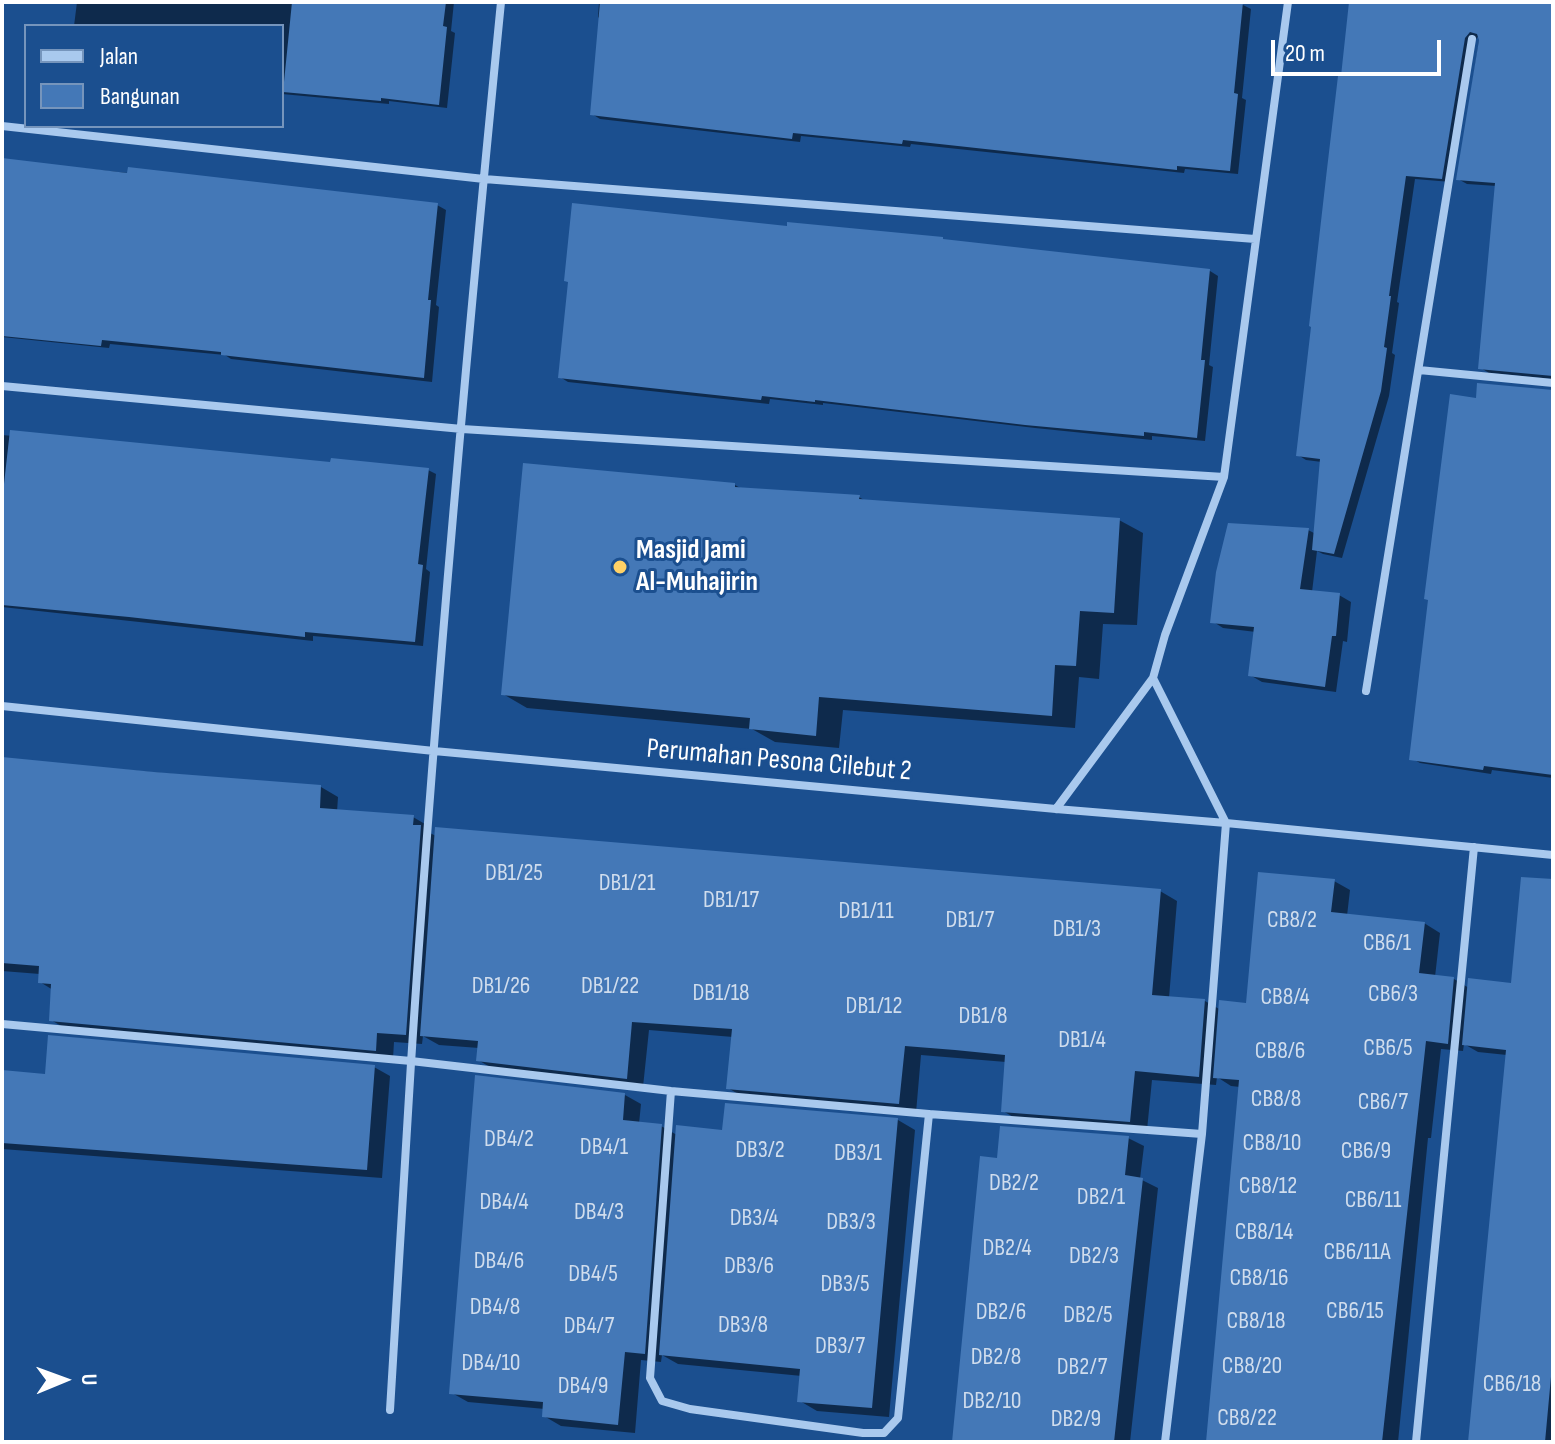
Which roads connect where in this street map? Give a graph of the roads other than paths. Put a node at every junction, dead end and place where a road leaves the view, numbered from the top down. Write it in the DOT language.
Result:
graph roads {
  1 [pos="501,2"];
  2 [pos="1288,2"];
  3 [pos="1472,39"];
  4 [pos="2,126"];
  5 [pos="484,179"];
  6 [pos="1255,239"];
  7 [pos="1419,370"];
  8 [pos="1553,383"];
  9 [pos="2,386"];
  10 [pos="462,429"];
  11 [pos="1224,477"];
  12 [pos="1153,678"];
  13 [pos="1366,691"];
  14 [pos="2,706"];
  15 [pos="434,751"];
  16 [pos="1056,809"];
  17 [pos="1226,823"];
  18 [pos="1474,847"];
  19 [pos="1553,855"];
  20 [pos="2,1024"];
  21 [pos="411,1061"];
  22 [pos="671,1091"];
  23 [pos="929,1114"];
  24 [pos="1202,1134"];
  25 [pos="390,1410"];
  26 [pos="1165,1442"];
  27 [pos="1416,1442"];
  1 -- 5 [label="street"];
  2 -- 6 [label="street"];
  3 -- 7 [label="street"];
  4 -- 5 [label="street"];
  5 -- 6 [label="street"];
  5 -- 10 [label="street"];
  6 -- 11 [label="street"];
  7 -- 8 [label="street"];
  7 -- 13 [label="street"];
  9 -- 10 [label="street"];
  10 -- 11 [label="street"];
  10 -- 15 [label="street"];
  11 -- 12 [label="street"];
  12 -- 16 [label="street"];
  12 -- 17 [label="street"];
  14 -- 15 [label="street, Perumahan Pesona Cilebut 2"];
  15 -- 16 [label="street, Perumahan Pesona Cilebut 2"];
  15 -- 21 [label="street"];
  16 -- 17 [label="street, Perumahan Pesona Cilebut 2"];
  17 -- 18 [label="street, Perumahan Pesona Cilebut 2"];
  17 -- 24 [label="street"];
  18 -- 19 [label="street, Perumahan Pesona Cilebut 2"];
  18 -- 27 [label="street"];
  20 -- 21 [label="street"];
  21 -- 22 [label="street"];
  21 -- 25 [label="street"];
  22 -- 23 [label="street"];
  22 -- 23 [label="street"];
  23 -- 24 [label="street"];
  24 -- 26 [label="street"];
}
